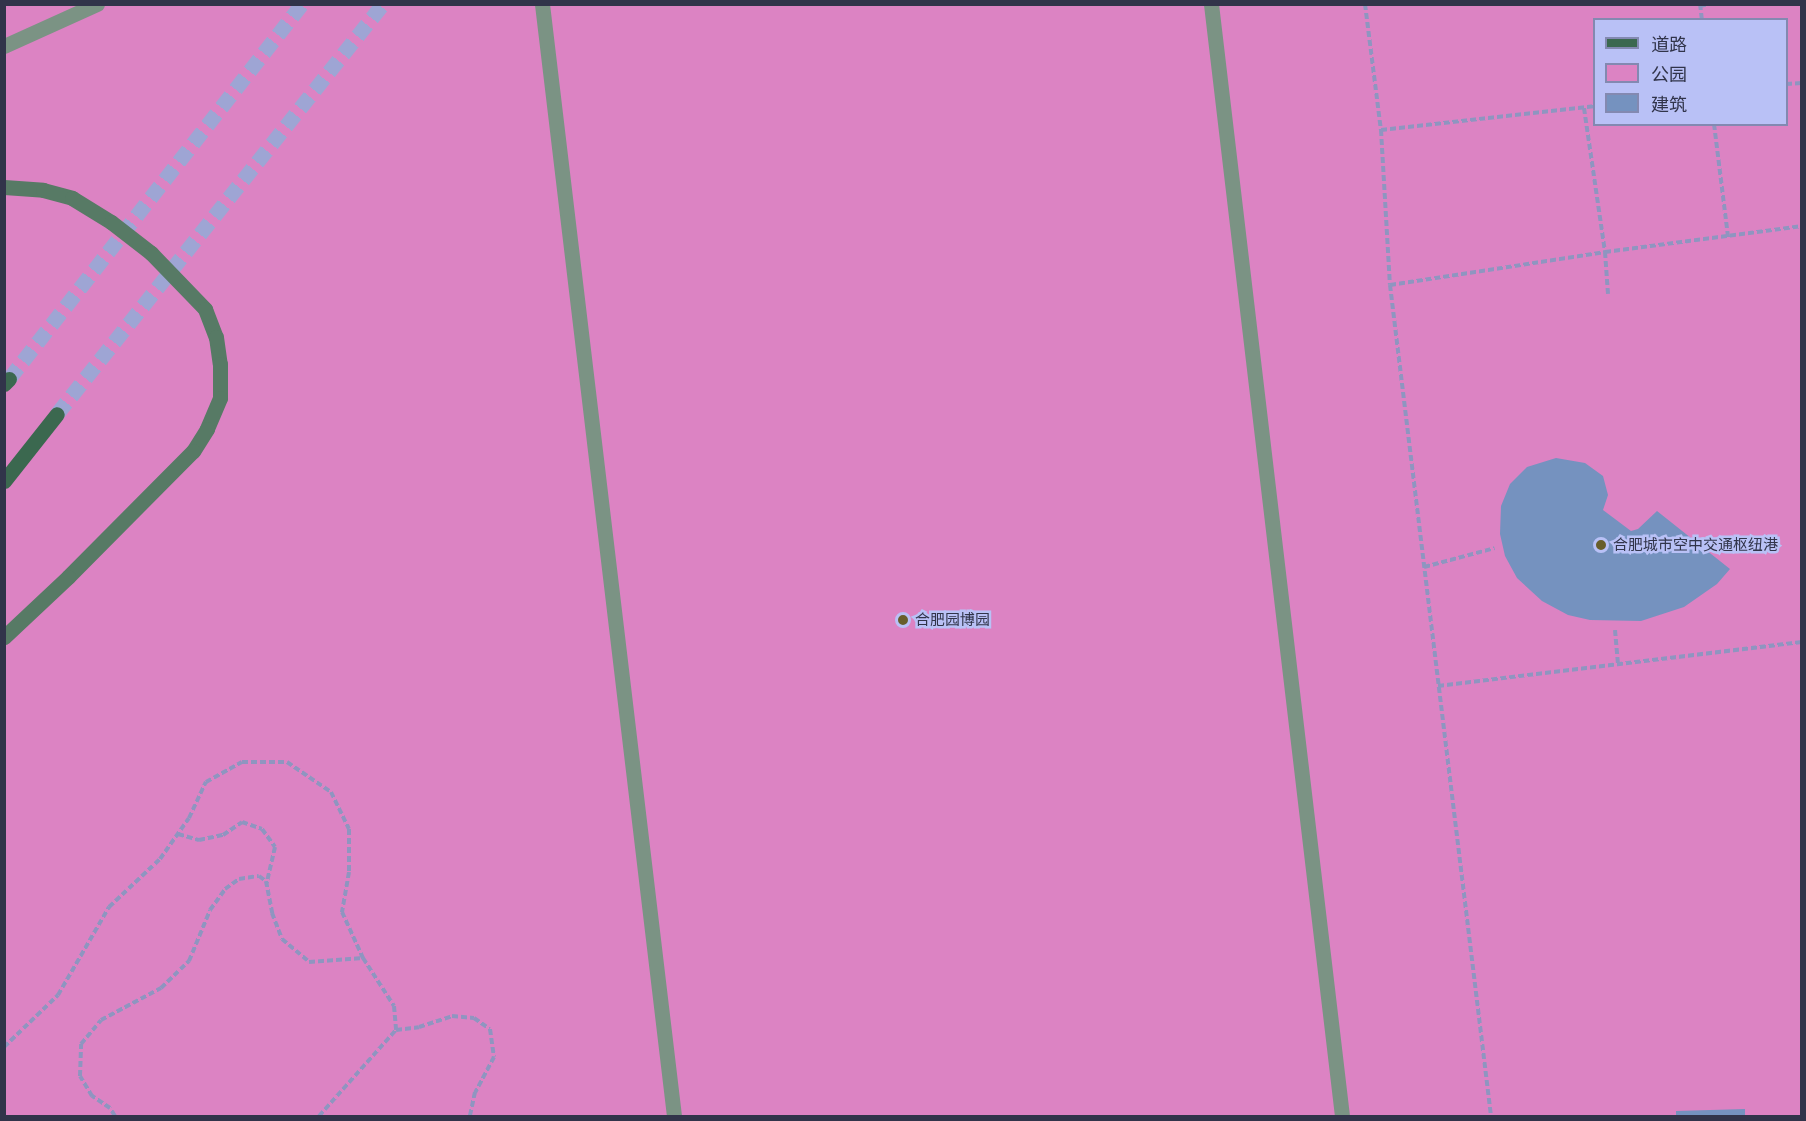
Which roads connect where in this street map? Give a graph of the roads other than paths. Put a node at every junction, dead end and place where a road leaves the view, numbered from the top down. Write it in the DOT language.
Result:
graph roads {
  1 [pos="97,4"];
  2 [pos="542,4"];
  3 [pos="1211,4"];
  4 [pos="4,46"];
  5 [pos="4,187"];
  6 [pos="57,414"];
  7 [pos="4,481"];
  8 [pos="4,637"];
  9 [pos="674,1116"];
  10 [pos="1342,1116"];
  1 -- 4 [label="street"];
  2 -- 9 [label="street"];
  3 -- 10 [label="street"];
  5 -- 8 [label="main road"];
  6 -- 7 [label="main road"];
}
